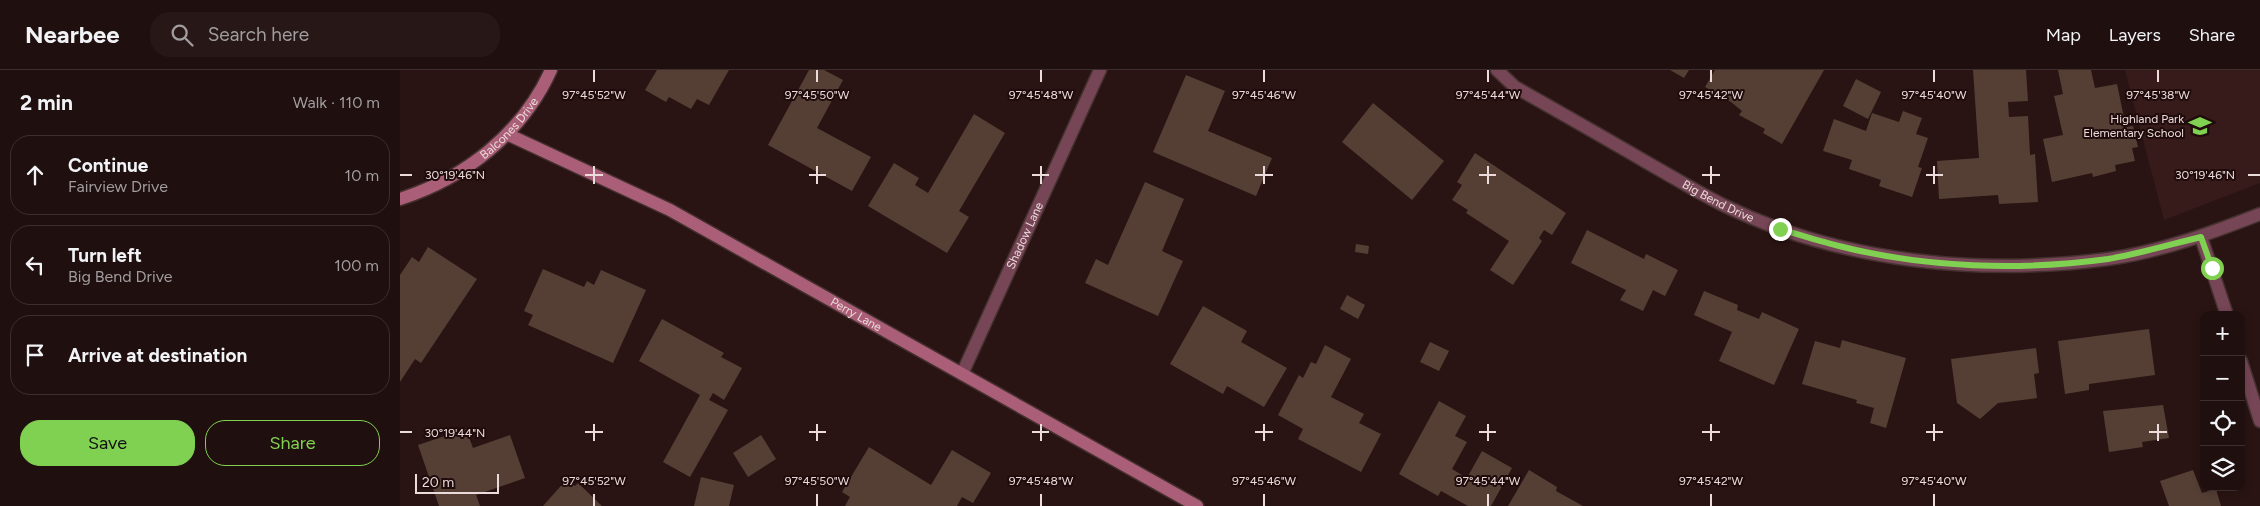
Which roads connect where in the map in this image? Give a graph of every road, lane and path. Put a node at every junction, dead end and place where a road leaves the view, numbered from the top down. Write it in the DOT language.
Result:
graph roads {
  1 [pos="551,70"];
  2 [pos="1100,70"];
  3 [pos="1498,70"];
  4 [pos="509,135"];
  5 [pos="400,199"];
  6 [pos="2260,214"];
  7 [pos="2201,237"];
  8 [pos="2226,311"];
  9 [pos="962,374"];
  10 [pos="2245,374"];
  11 [pos="2260,421"];
  12 [pos="1197,506"];
  1 -- 4 [label="street, Balcones Drive"];
  2 -- 9 [label="street, Shadow Lane"];
  3 -- 7 [label="street, Big Bend Drive"];
  4 -- 5 [label="street, Balcones Drive"];
  4 -- 9 [label="street, Perry Lane"];
  6 -- 7 [label="street, Big Bend Drive"];
  7 -- 8 [label="street"];
  9 -- 12 [label="street, Perry Lane"];
  10 -- 11 [label="street"];
}
